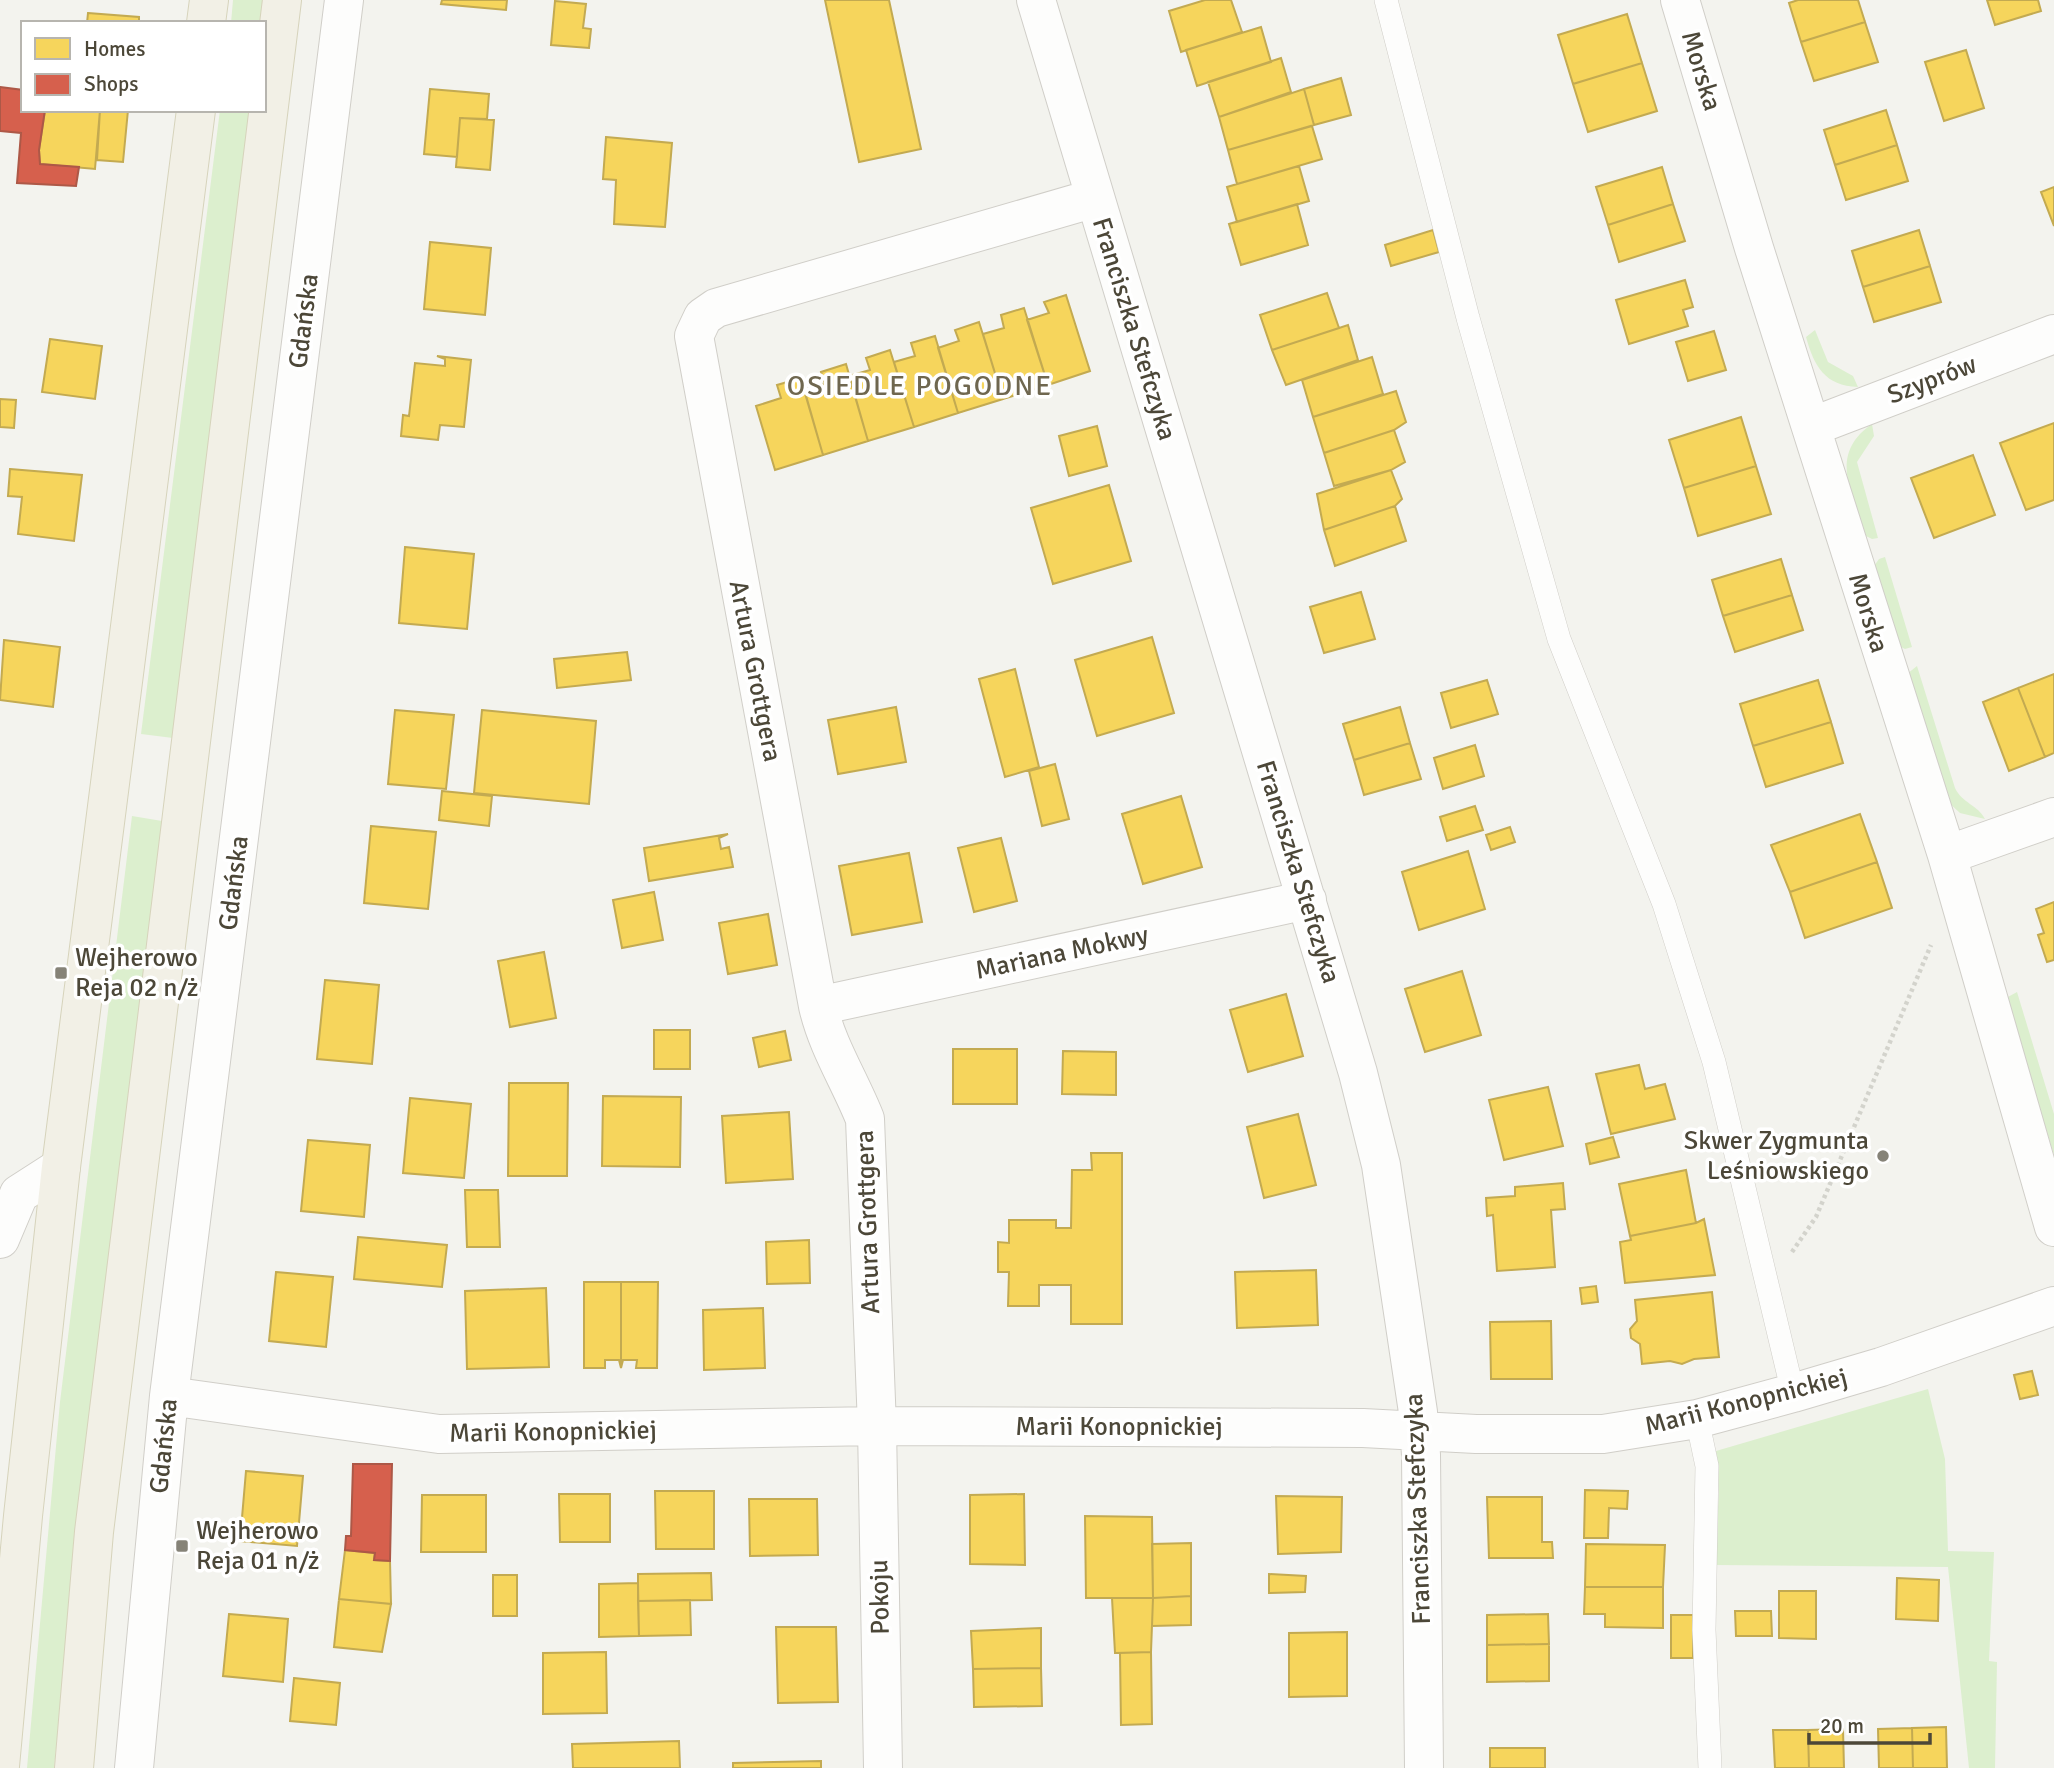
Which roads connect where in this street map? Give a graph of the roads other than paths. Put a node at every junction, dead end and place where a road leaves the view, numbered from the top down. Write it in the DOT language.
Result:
graph roads {
  1 [pos="209,0"];
  2 [pos="282,0"];
  3 [pos="344,0"];
  4 [pos="1036,0"];
  5 [pos="1386,0"];
  6 [pos="1680,0"];
  7 [pos="206,21"];
  8 [pos="197,112"];
  9 [pos="1095,198"];
  10 [pos="2054,334"];
  11 [pos="1811,427"];
  12 [pos="2054,817"];
  13 [pos="1947,855"];
  14 [pos="1307,900"];
  15 [pos="818,1006"];
  16 [pos="61,1167"];
  17 [pos="2054,1227"];
  18 [pos="0,1239"];
  19 [pos="2054,1306"];
  20 [pos="1793,1394"];
  21 [pos="169,1396"];
  22 [pos="1697,1419"];
  23 [pos="877,1426"];
  24 [pos="1420,1432"];
  25 [pos="0,1766"];
  26 [pos="74,1768"];
  27 [pos="134,1768"];
  28 [pos="883,1768"];
  29 [pos="1424,1768"];
  30 [pos="1710,1768"];
  1 -- 7 [label="main road"];
  2 -- 26 [label="main road"];
  3 -- 21 [label="street, Gdańska"];
  4 -- 9 [label="street, Franciszka Stefczyka"];
  5 -- 20 [label="lane"];
  6 -- 11 [label="street, Morska"];
  8 -- 16 [label="main road"];
  9 -- 14 [label="street, Franciszka Stefczyka"];
  9 -- 15 [label="street, Artura Grottgera"];
  10 -- 11 [label="street, Szyprów"];
  11 -- 13 [label="street, Morska"];
  12 -- 13 [label="street"];
  13 -- 17 [label="street, Morska"];
  14 -- 15 [label="street, Mariana Mokwy"];
  14 -- 24 [label="street, Franciszka Stefczyka"];
  15 -- 23 [label="street, Artura Grottgera"];
  16 -- 18 [label="street"];
  16 -- 25 [label="main road"];
  19 -- 20 [label="street, Marii Konopnickiej"];
  20 -- 22 [label="street, Marii Konopnickiej"];
  21 -- 23 [label="street, Marii Konopnickiej"];
  21 -- 27 [label="street, Gdańska"];
  22 -- 24 [label="street, Marii Konopnickiej"];
  22 -- 30 [label="lane"];
  23 -- 24 [label="street, Marii Konopnickiej"];
  23 -- 28 [label="street, Pokoju"];
  24 -- 29 [label="street, Franciszka Stefczyka"];
}
